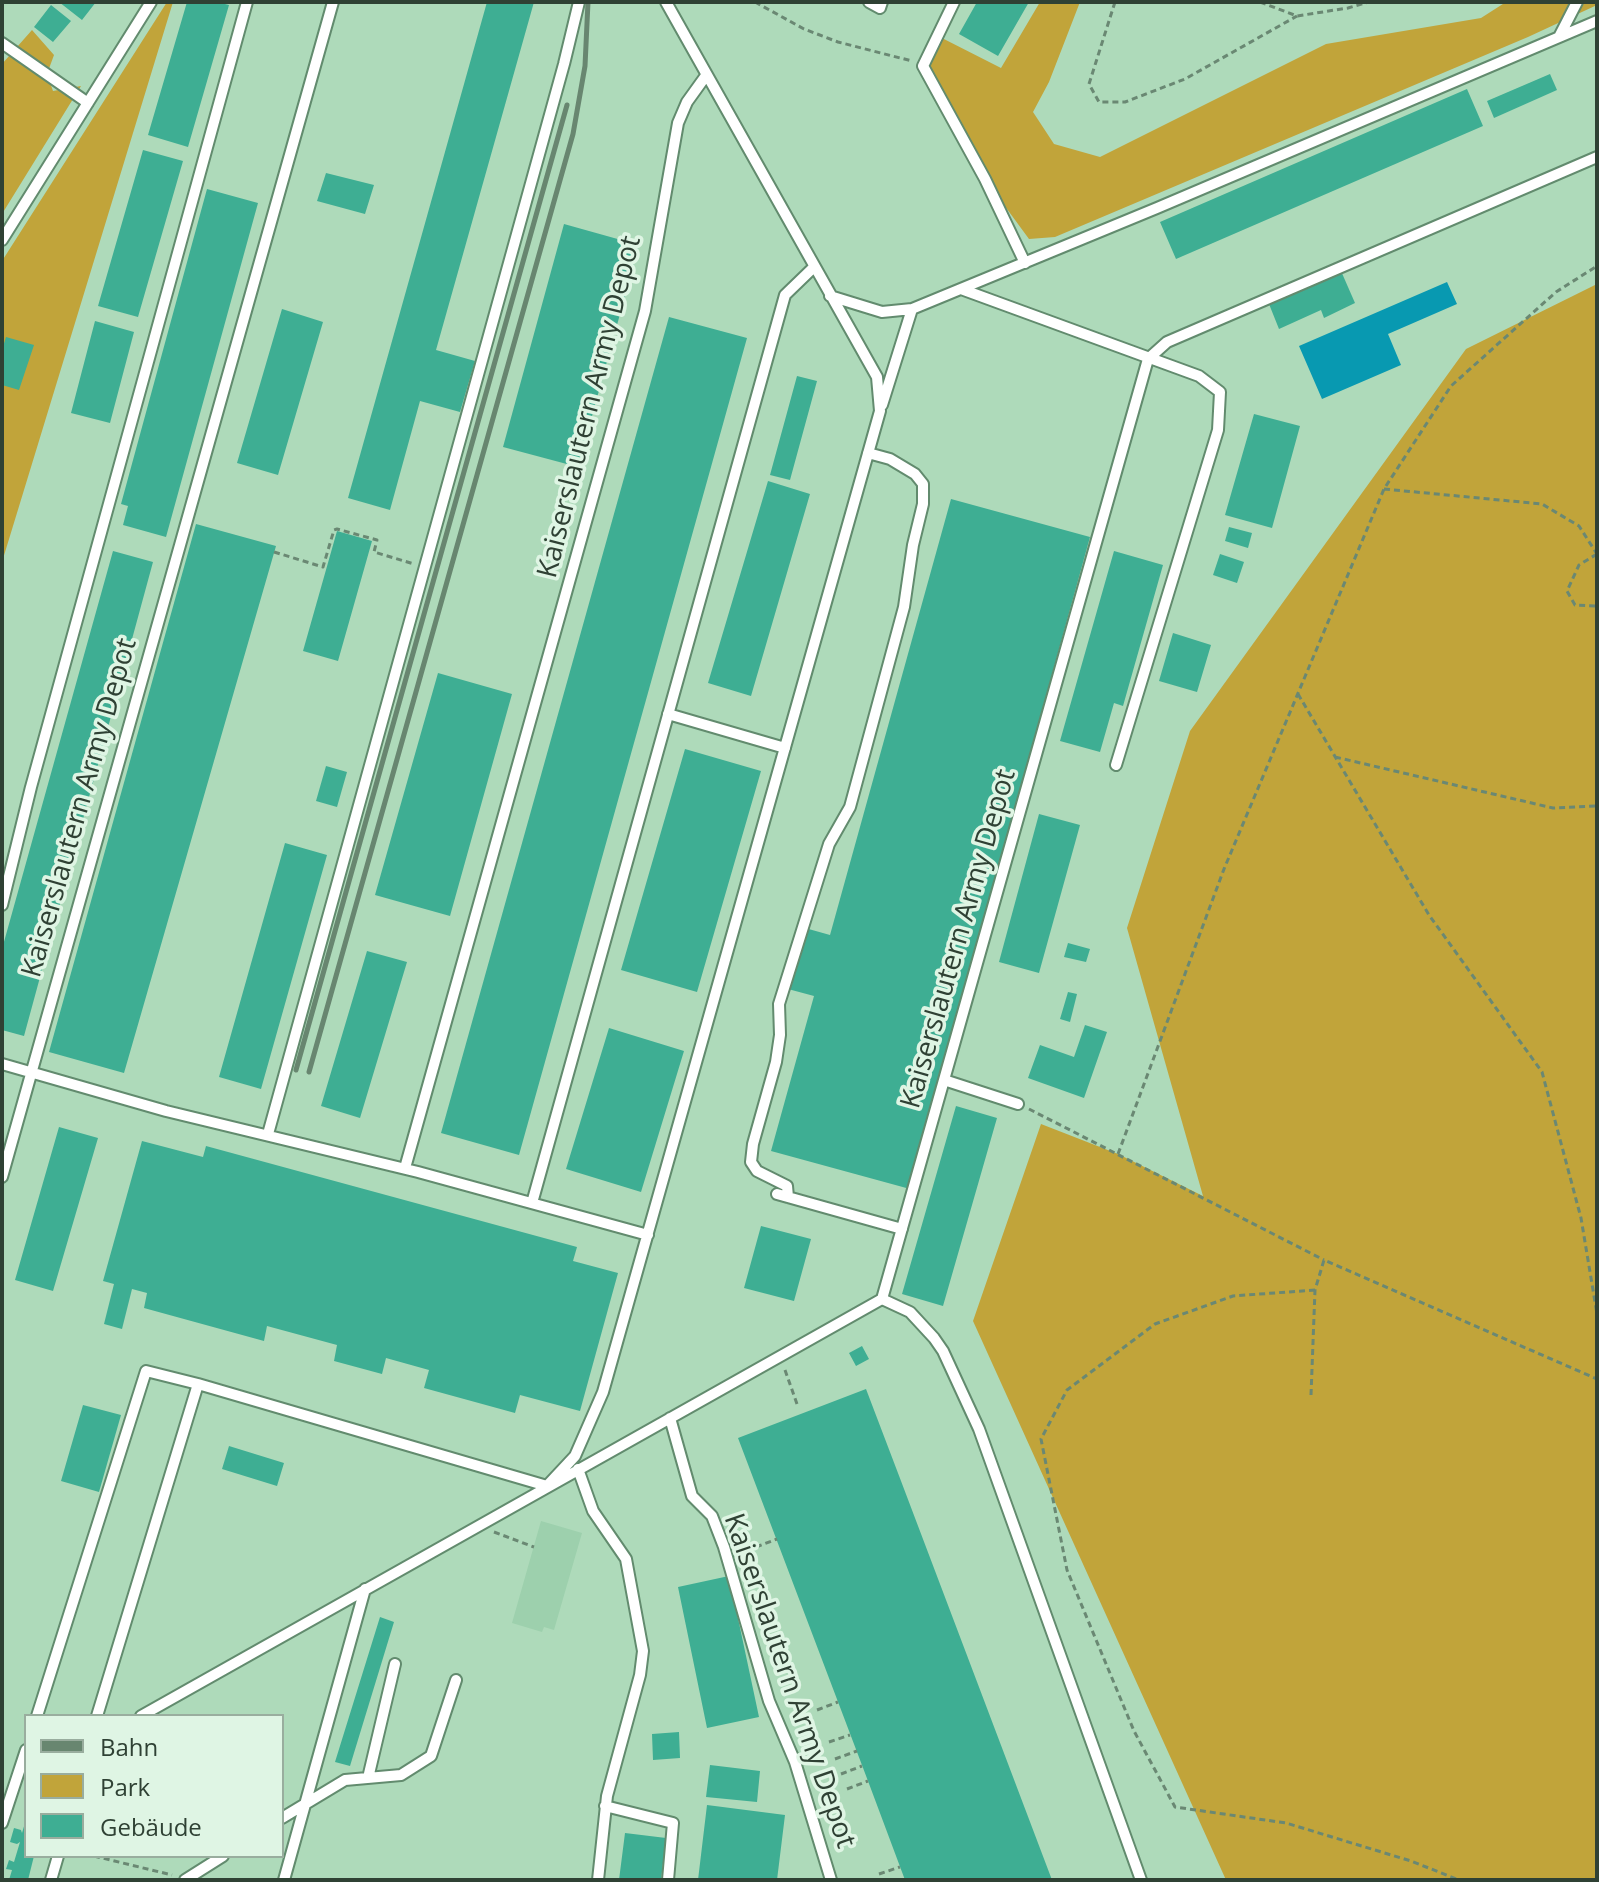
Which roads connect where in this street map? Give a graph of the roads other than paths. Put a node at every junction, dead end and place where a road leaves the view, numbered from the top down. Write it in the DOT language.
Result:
graph roads {
  1 [pos="151,2"];
  2 [pos="247,2"];
  3 [pos="333,2"];
  4 [pos="579,2"];
  5 [pos="666,2"];
  6 [pos="869,2"];
  7 [pos="882,2"];
  8 [pos="954,2"];
  9 [pos="1577,2"];
  10 [pos="1597,21"];
  11 [pos="1559,37"];
  12 [pos="2,43"];
  13 [pos="705,77"];
  14 [pos="88,103"];
  15 [pos="1597,157"];
  16 [pos="2,240"];
  17 [pos="1025,263"];
  18 [pos="814,267"];
  19 [pos="961,289"];
  20 [pos="830,296"];
  21 [pos="912,309"];
  22 [pos="1148,359"];
  23 [pos="880,411"];
  24 [pos="868,453"];
  25 [pos="668,714"];
  26 [pos="785,748"];
  27 [pos="1116,765"];
  28 [pos="2,905"];
  29 [pos="2,1064"];
  30 [pos="30,1073"];
  31 [pos="944,1080"];
  32 [pos="1018,1104"];
  33 [pos="268,1134"];
  34 [pos="405,1168"];
  35 [pos="2,1177"];
  36 [pos="532,1203"];
  37 [pos="902,1229"];
  38 [pos="648,1235"];
  39 [pos="882,1299"];
  40 [pos="198,1384"];
  41 [pos="670,1418"];
  42 [pos="578,1469"];
  43 [pos="547,1486"];
  44 [pos="365,1589"];
  45 [pos="395,1664"];
  46 [pos="456,1680"];
  47 [pos="38,1714"];
  48 [pos="98,1714"];
  49 [pos="145,1714"];
  50 [pos="24,1756"];
  51 [pos="368,1778"];
  52 [pos="306,1801"];
  53 [pos="605,1806"];
  54 [pos="284,1817"];
  55 [pos="2,1823"];
  56 [pos="57,1858"];
  57 [pos="220,1858"];
  58 [pos="829,1878"];
  59 [pos="186,1879"];
  60 [pos="51,1880"];
  61 [pos="284,1880"];
  62 [pos="598,1880"];
  63 [pos="668,1880"];
  64 [pos="1141,1880"];
  1 -- 14 [label="lane"];
  2 -- 28 [label="lane, Kaiserslautern Army Depot"];
  3 -- 30 [label="lane, Kaiserslautern Army Depot"];
  4 -- 33 [label="lane"];
  5 -- 13 [label="lane"];
  6 -- 7 [label="lane"];
  8 -- 17 [label="lane"];
  9 -- 11 [label="lane"];
  10 -- 11 [label="lane"];
  11 -- 17 [label="lane"];
  12 -- 14 [label="lane"];
  13 -- 18 [label="lane"];
  13 -- 34 [label="lane, Kaiserslautern Army Depot"];
  14 -- 16 [label="lane"];
  15 -- 22 [label="lane"];
  17 -- 19 [label="lane"];
  18 -- 20 [label="lane"];
  18 -- 25 [label="lane"];
  19 -- 21 [label="lane"];
  19 -- 22 [label="lane"];
  20 -- 21 [label="lane"];
  20 -- 23 [label="lane"];
  21 -- 23 [label="lane"];
  22 -- 27 [label="lane"];
  22 -- 31 [label="lane, Kaiserslautern Army Depot"];
  23 -- 24 [label="lane"];
  24 -- 26 [label="lane"];
  24 -- 37 [label="lane"];
  25 -- 26 [label="lane"];
  25 -- 36 [label="lane"];
  26 -- 38 [label="lane"];
  29 -- 30 [label="lane"];
  30 -- 33 [label="lane"];
  30 -- 35 [label="lane, Kaiserslautern Army Depot"];
  31 -- 32 [label="lane"];
  31 -- 37 [label="lane, Kaiserslautern Army Depot"];
  33 -- 34 [label="lane"];
  34 -- 36 [label="lane"];
  36 -- 38 [label="lane"];
  37 -- 39 [label="lane, Kaiserslautern Army Depot"];
  38 -- 43 [label="lane"];
  39 -- 41 [label="lane"];
  39 -- 64 [label="lane"];
  40 -- 43 [label="lane"];
  40 -- 47 [label="lane"];
  40 -- 48 [label="lane"];
  41 -- 42 [label="lane"];
  41 -- 58 [label="lane, Kaiserslautern Army Depot"];
  42 -- 43 [label="lane"];
  42 -- 53 [label="lane"];
  43 -- 44 [label="lane"];
  44 -- 49 [label="lane"];
  44 -- 52 [label="lane"];
  45 -- 51 [label="lane"];
  46 -- 51 [label="lane"];
  50 -- 55 [label="lane"];
  51 -- 52 [label="lane"];
  52 -- 54 [label="lane"];
  52 -- 61 [label="lane"];
  53 -- 62 [label="lane"];
  53 -- 63 [label="lane"];
  56 -- 60 [label="lane"];
  57 -- 59 [label="lane"];
}
